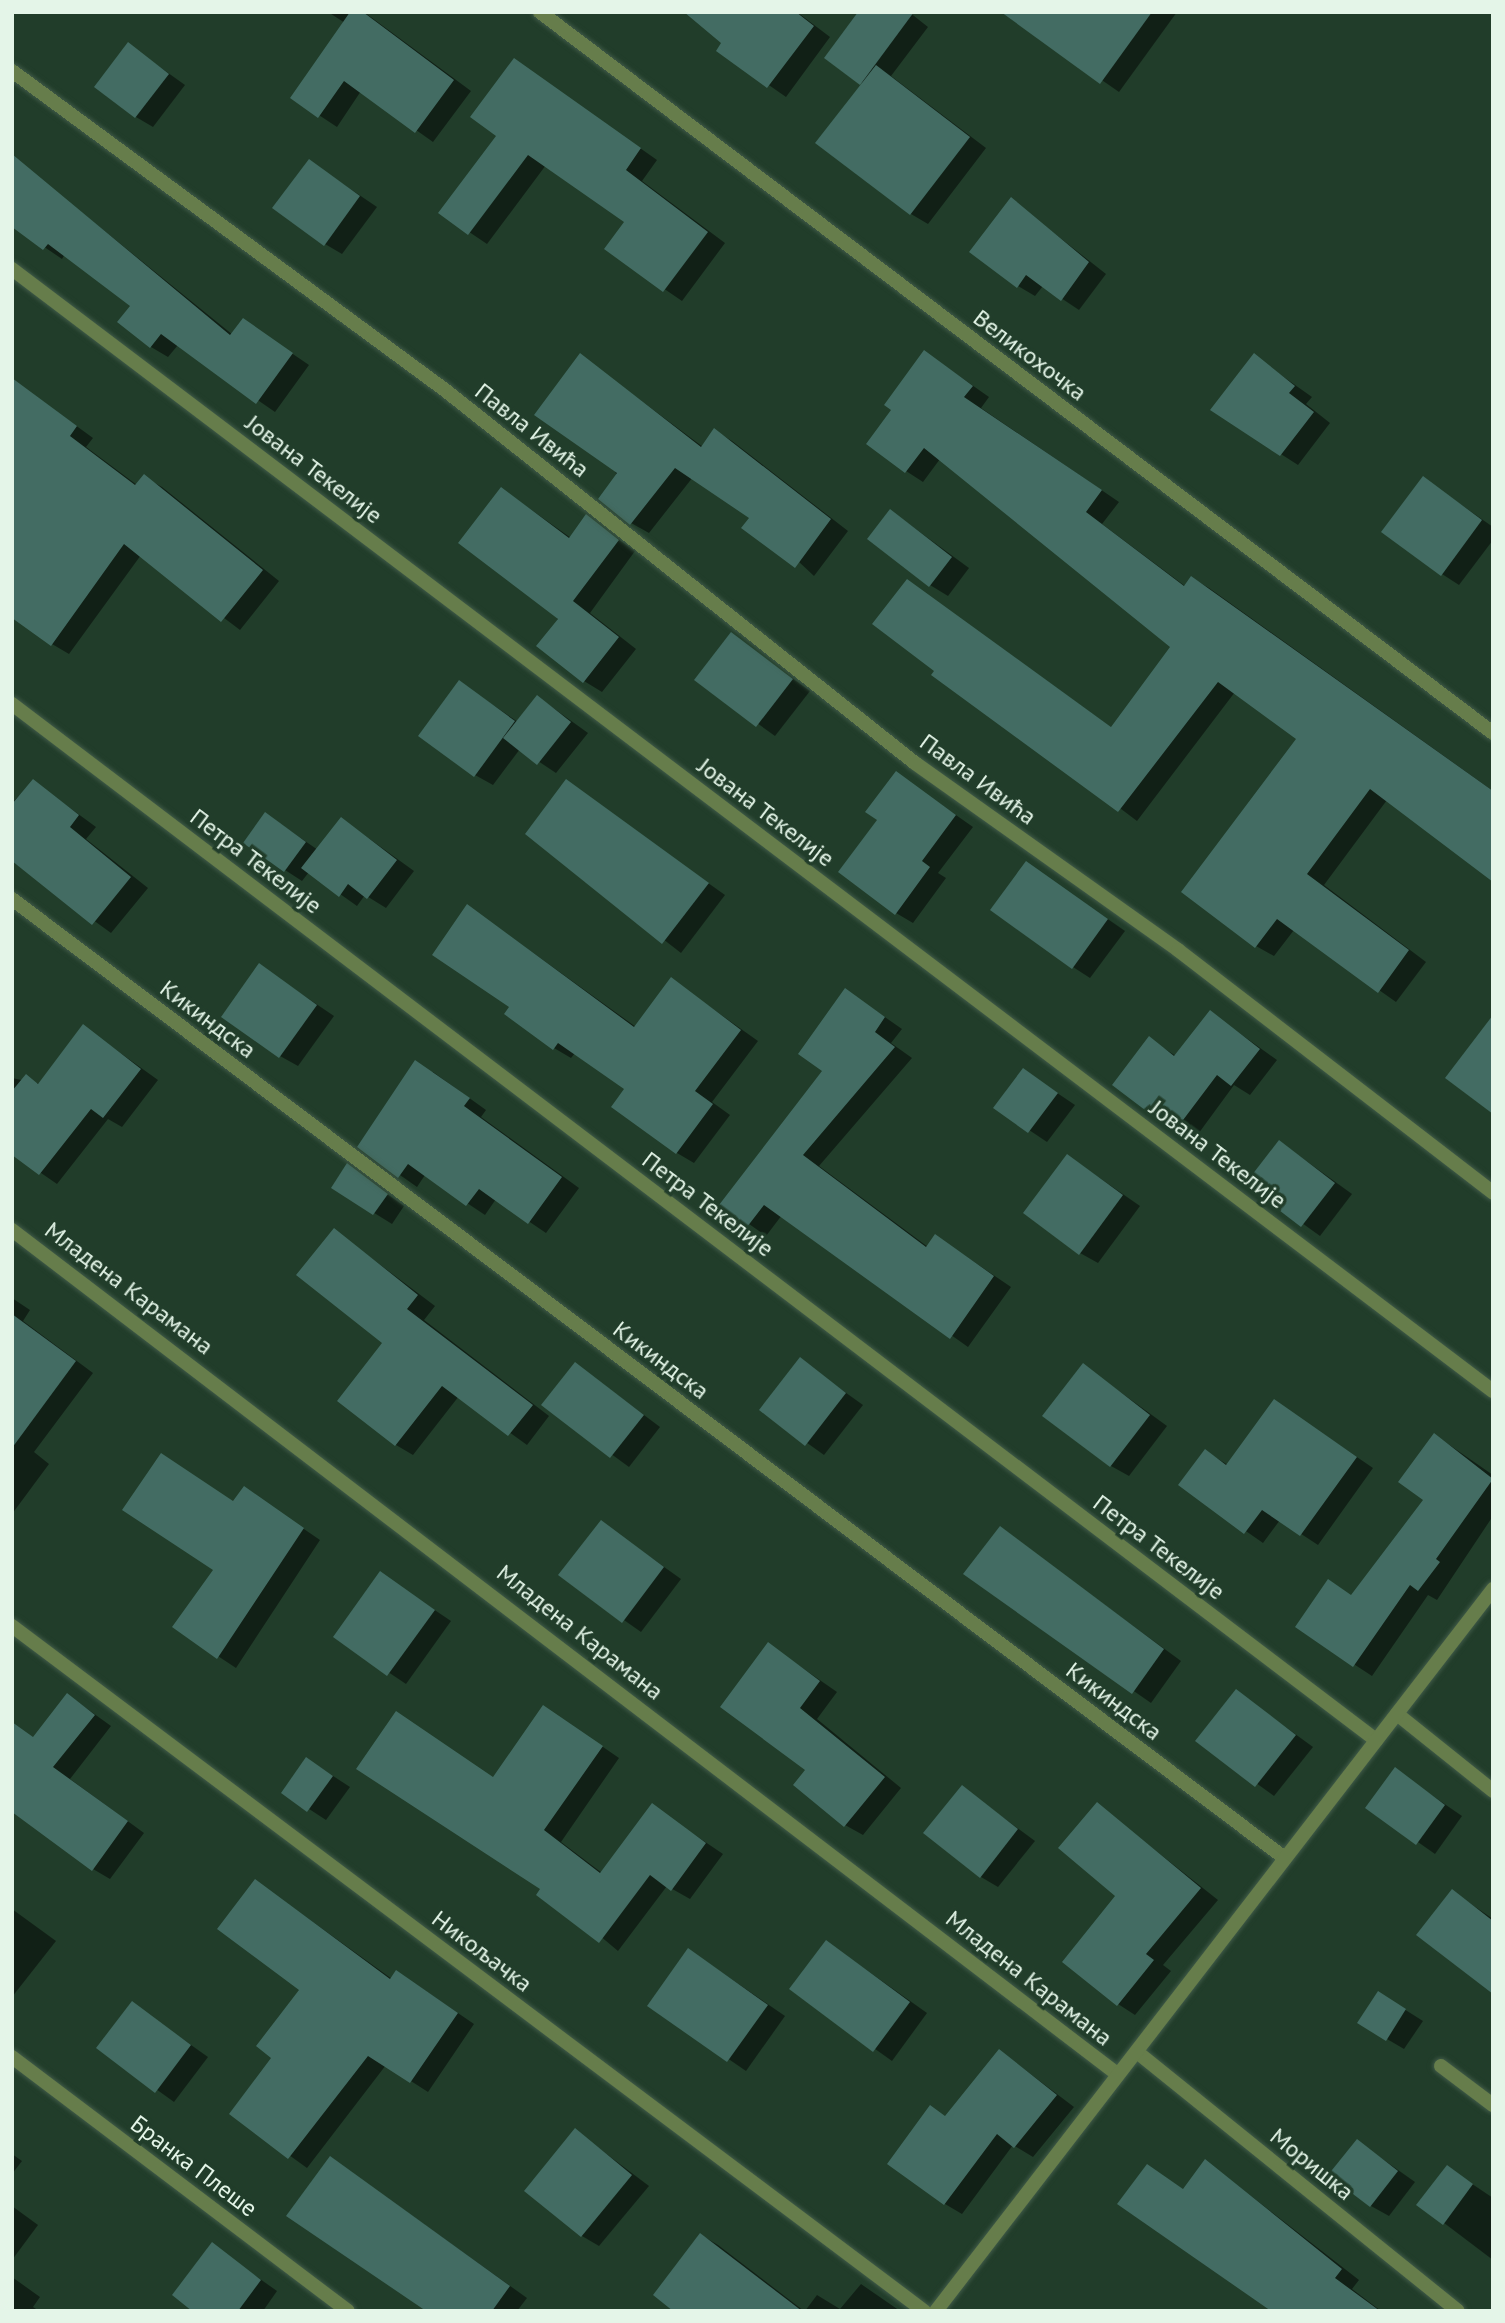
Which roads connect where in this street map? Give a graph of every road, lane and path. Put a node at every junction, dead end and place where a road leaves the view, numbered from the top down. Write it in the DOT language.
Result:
graph roads {
  1 [pos="540,12"];
  2 [pos="12,71"];
  3 [pos="12,269"];
  4 [pos="12,704"];
  5 [pos="1493,733"];
  6 [pos="12,899"];
  7 [pos="1493,1193"];
  8 [pos="12,1230"];
  9 [pos="1493,1391"];
  10 [pos="1493,1589"];
  11 [pos="12,1626"];
  12 [pos="1397,1714"];
  13 [pos="1376,1740"];
  14 [pos="1493,1791"];
  15 [pos="1283,1856"];
  16 [pos="1137,2052"];
  17 [pos="12,2057"];
  18 [pos="1441,2066"];
  19 [pos="1117,2074"];
  20 [pos="1493,2105"];
  21 [pos="348,2311"];
  22 [pos="924,2311"];
  23 [pos="936,2311"];
  24 [pos="1458,2311"];
  1 -- 5 [label="street, Великохочка"];
  2 -- 7 [label="street, Павла Ивића"];
  3 -- 9 [label="street, Јована Текелије"];
  4 -- 13 [label="street, Петра Текелије"];
  6 -- 15 [label="street, Кикиндска"];
  8 -- 19 [label="street, Младена Карамана"];
  10 -- 12 [label="street"];
  11 -- 22 [label="street, Никољачка"];
  12 -- 13 [label="street"];
  12 -- 14 [label="street"];
  13 -- 15 [label="street"];
  15 -- 16 [label="street"];
  16 -- 19 [label="street"];
  16 -- 24 [label="street, Моришка"];
  17 -- 21 [label="street, Бранка Плеше"];
  18 -- 20 [label="street"];
  19 -- 23 [label="street"];
}
